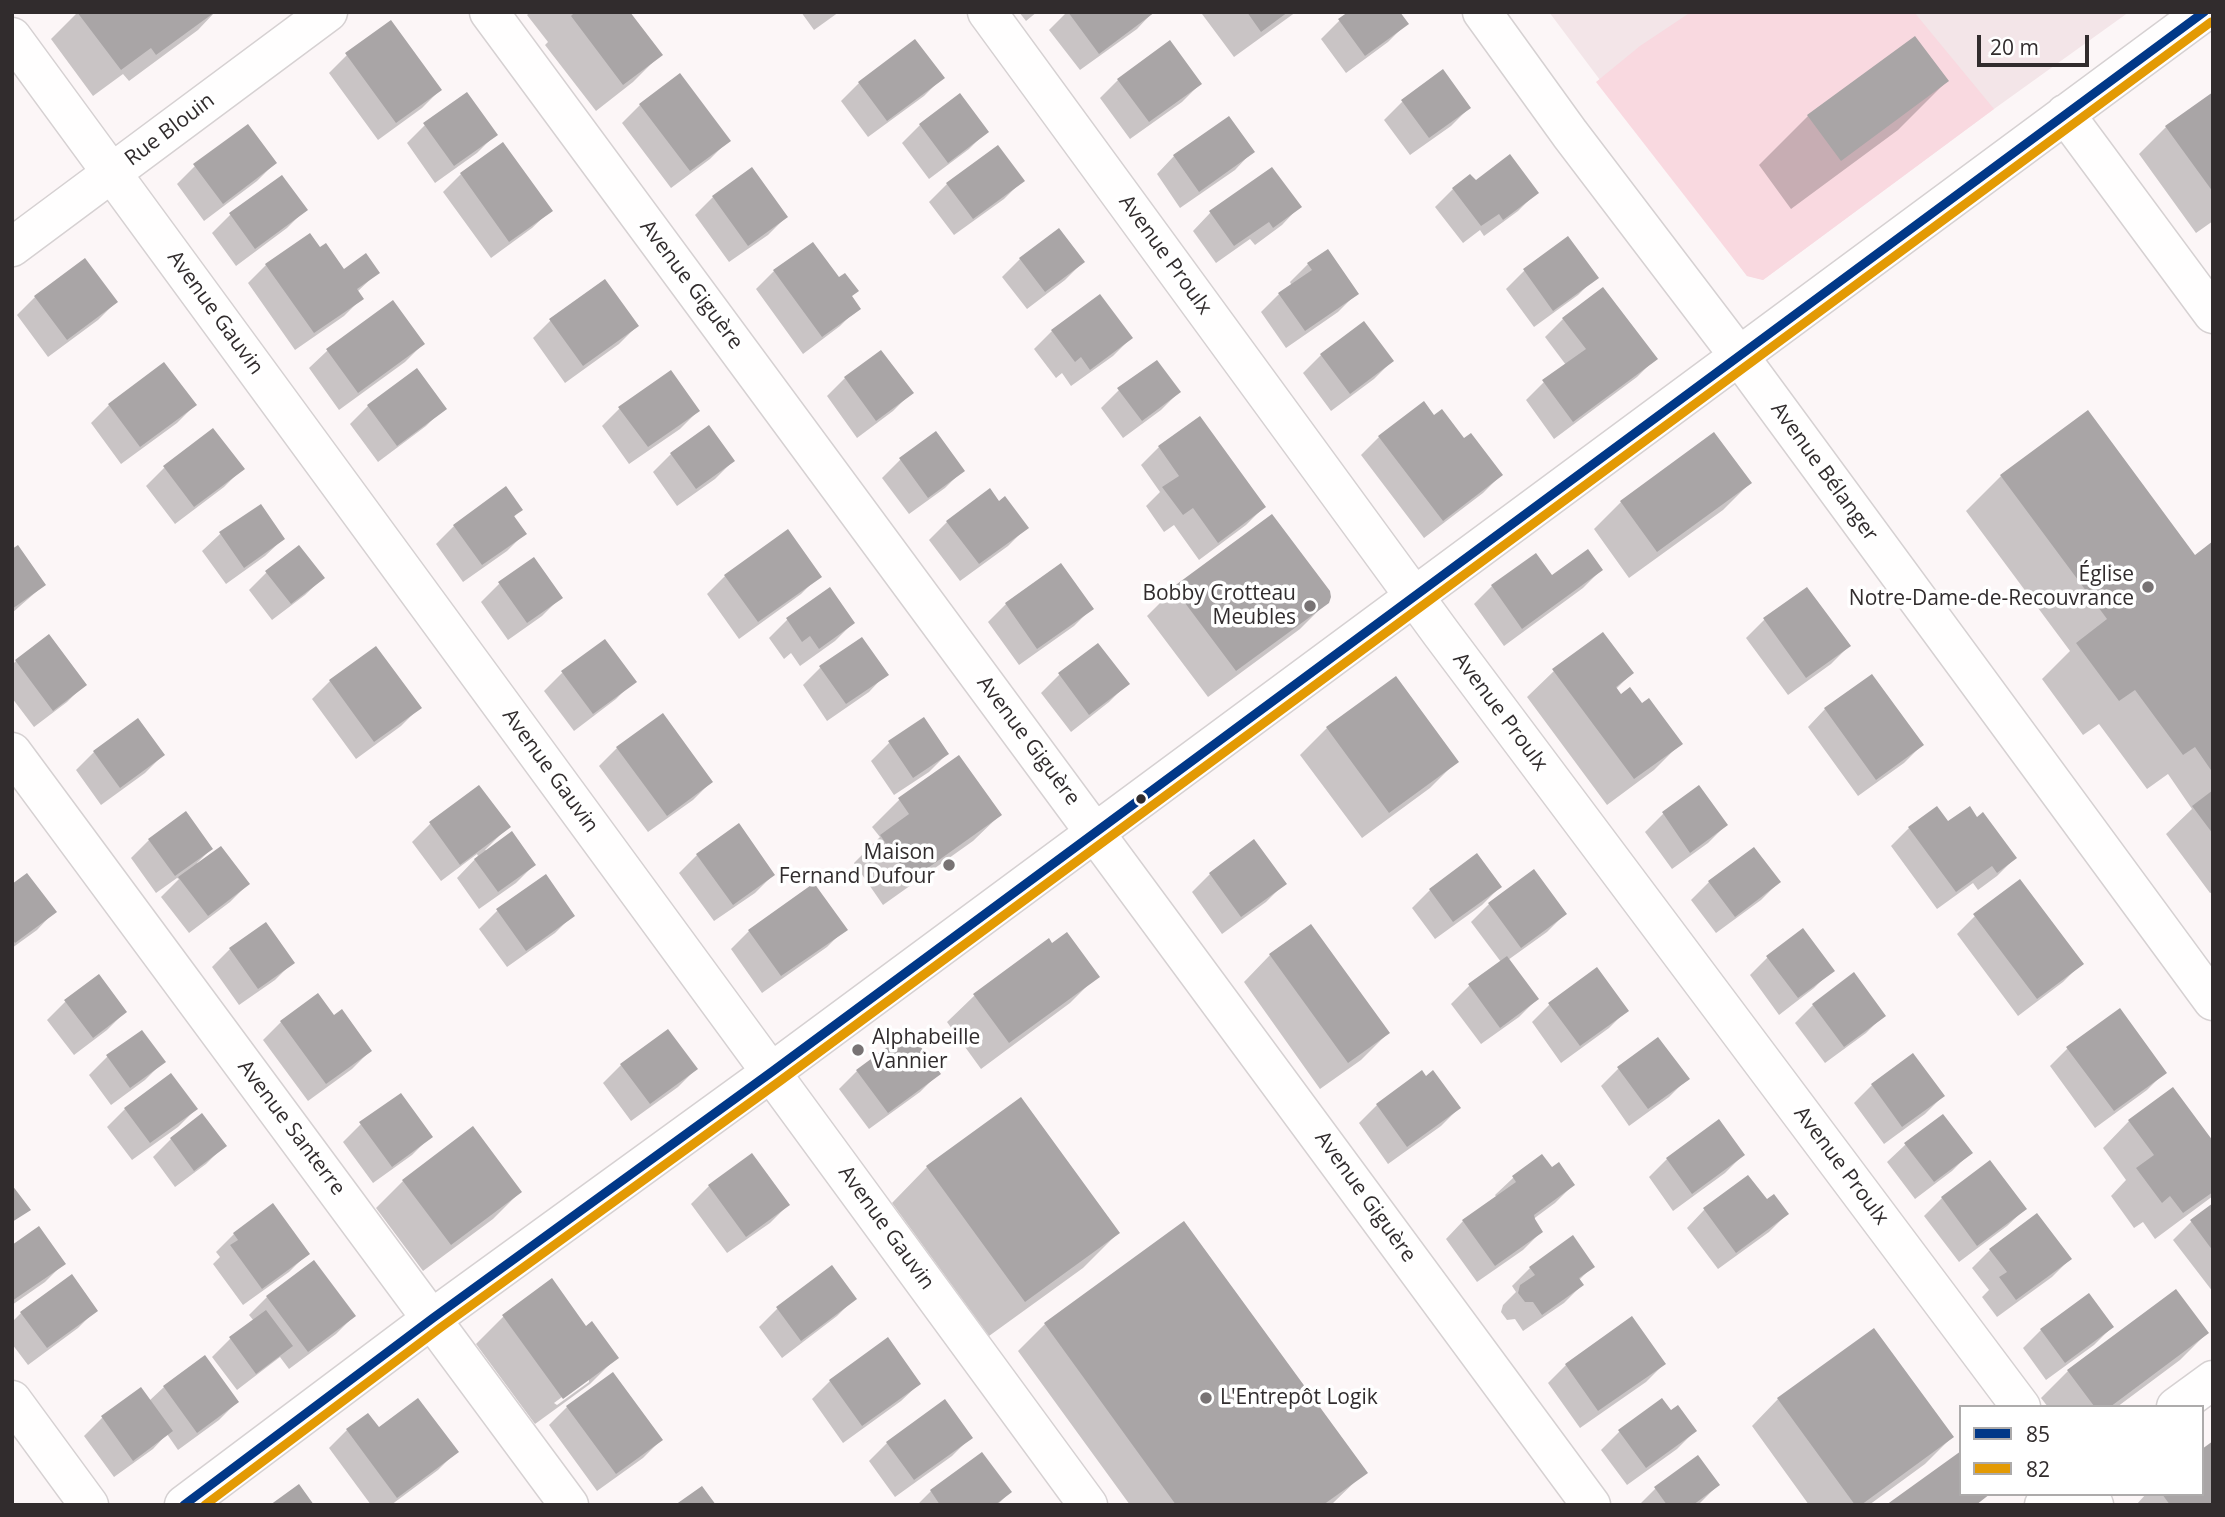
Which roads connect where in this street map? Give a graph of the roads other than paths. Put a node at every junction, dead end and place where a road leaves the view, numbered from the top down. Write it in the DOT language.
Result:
graph roads {
  1 [pos="328,12"];
  2 [pos="489,12"];
  3 [pos="988,12"];
  4 [pos="1482,12"];
  5 [pos="2204,12"];
  6 [pos="12,37"];
  7 [pos="2065,114"];
  8 [pos="112,172"];
  9 [pos="12,247"];
  10 [pos="2213,314"];
  11 [pos="1739,356"];
  12 [pos="1413,596"];
  13 [pos="12,752"];
  14 [pos="1095,831"];
  15 [pos="2213,1001"];
  16 [pos="772,1071"];
  17 [pos="433,1318"];
  18 [pos="2213,1380"];
  19 [pos="12,1401"];
  20 [pos="2020,1405"];
  21 [pos="2179,1405"];
  22 [pos="89,1505"];
  23 [pos="184,1505"];
  24 [pos="569,1505"];
  25 [pos="1088,1505"];
  26 [pos="1591,1505"];
  1 -- 8 [label="street, Rue Blouin"];
  2 -- 14 [label="street, Avenue Giguère"];
  3 -- 12 [label="street, Avenue Proulx"];
  4 -- 11 [label="street, Avenue Bélanger"];
  5 -- 7 [label="street"];
  6 -- 8 [label="street, Avenue Gauvin"];
  7 -- 10 [label="street"];
  7 -- 11 [label="street"];
  8 -- 9 [label="street, Rue Blouin"];
  8 -- 16 [label="street, Avenue Gauvin"];
  11 -- 12 [label="street"];
  11 -- 15 [label="street, Avenue Bélanger"];
  12 -- 14 [label="street"];
  12 -- 20 [label="street, Avenue Proulx"];
  13 -- 17 [label="street, Avenue Santerre"];
  14 -- 16 [label="street"];
  14 -- 26 [label="street, Avenue Giguère"];
  16 -- 17 [label="street"];
  16 -- 25 [label="street, Avenue Gauvin"];
  17 -- 23 [label="street"];
  17 -- 24 [label="street, Avenue Santerre"];
  18 -- 21 [label="street"];
  19 -- 22 [label="street"];
}
